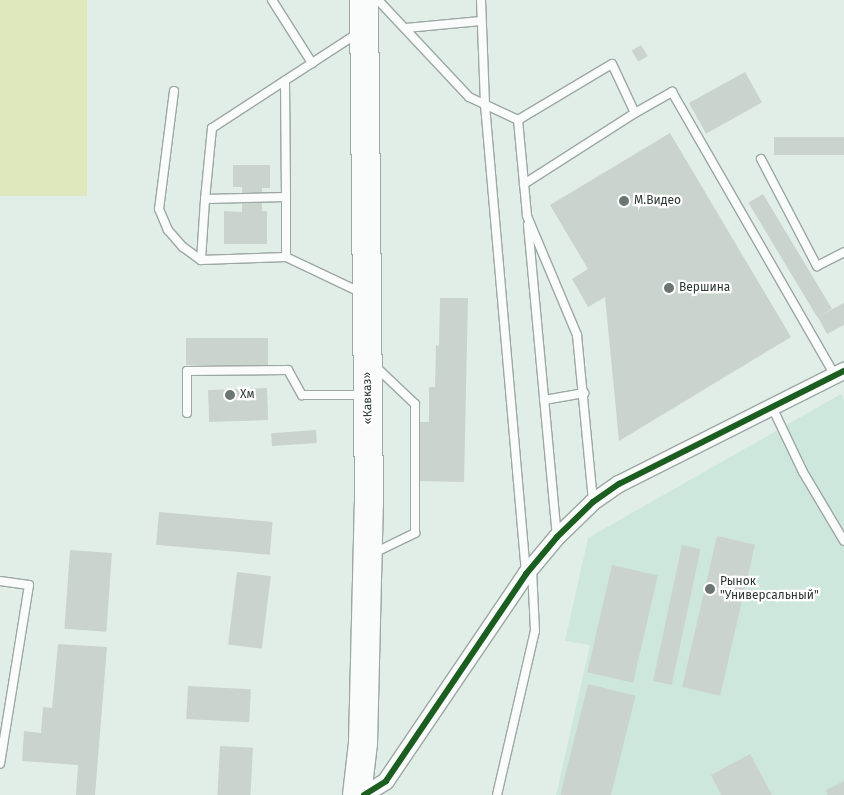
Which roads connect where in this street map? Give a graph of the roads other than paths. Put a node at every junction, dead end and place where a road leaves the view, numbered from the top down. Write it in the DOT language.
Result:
graph roads {
  1 [pos="272,0"];
  2 [pos="364,0"];
  3 [pos="378,0"];
  4 [pos="481,0"];
  5 [pos="481,21"];
  6 [pos="406,28"];
  7 [pos="364,30"];
  8 [pos="312,64"];
  9 [pos="285,81"];
  10 [pos="174,91"];
  11 [pos="485,105"];
  12 [pos="635,113"];
  13 [pos="518,120"];
  14 [pos="761,159"];
  15 [pos="524,184"];
  16 [pos="286,197"];
  17 [pos="204,199"];
  18 [pos="527,216"];
  19 [pos="844,252"];
  20 [pos="286,257"];
  21 [pos="201,260"];
  22 [pos="367,295"];
  23 [pos="367,358"];
  24 [pos="840,373"];
  25 [pos="584,393"];
  26 [pos="368,395"];
  27 [pos="544,400"];
  28 [pos="772,407"];
  29 [pos="187,413"];
  30 [pos="594,502"];
  31 [pos="557,536"];
  32 [pos="844,541"];
  33 [pos="367,556"];
  34 [pos="529,571"];
  35 [pos="0,581"];
  36 [pos="0,764"];
  37 [pos="357,795"];
  38 [pos="364,795"];
  39 [pos="497,795"];
  1 -- 8 [label="lane"];
  2 -- 7 [label="highway, «Кавказ»"];
  3 -- 6 [label="lane"];
  4 -- 5 [label="lane"];
  5 -- 6 [label="lane"];
  5 -- 11 [label="lane"];
  6 -- 11 [label="lane"];
  7 -- 8 [label="lane"];
  7 -- 22 [label="highway, «Кавказ»"];
  8 -- 9 [label="lane"];
  9 -- 16 [label="lane"];
  9 -- 17 [label="lane"];
  10 -- 21 [label="lane"];
  11 -- 13 [label="lane"];
  11 -- 34 [label="lane"];
  12 -- 13 [label="lane"];
  12 -- 15 [label="lane"];
  12 -- 24 [label="lane"];
  13 -- 15 [label="lane"];
  14 -- 19 [label="lane"];
  15 -- 18 [label="lane"];
  16 -- 17 [label="lane"];
  16 -- 20 [label="lane"];
  17 -- 21 [label="lane"];
  18 -- 25 [label="lane"];
  18 -- 27 [label="lane"];
  20 -- 21 [label="lane"];
  20 -- 22 [label="lane"];
  22 -- 23 [label="highway, «Кавказ»"];
  23 -- 26 [label="highway, «Кавказ»"];
  23 -- 33 [label="lane"];
  24 -- 28 [label="street"];
  25 -- 27 [label="lane"];
  25 -- 30 [label="lane"];
  26 -- 29 [label="lane"];
  26 -- 33 [label="highway, «Кавказ»"];
  27 -- 31 [label="lane"];
  28 -- 30 [label="street"];
  28 -- 32 [label="lane"];
  30 -- 31 [label="street"];
  31 -- 34 [label="street"];
  33 -- 37 [label="highway, «Кавказ»"];
  34 -- 38 [label="street"];
  34 -- 39 [label="lane"];
  35 -- 36 [label="lane"];
}
